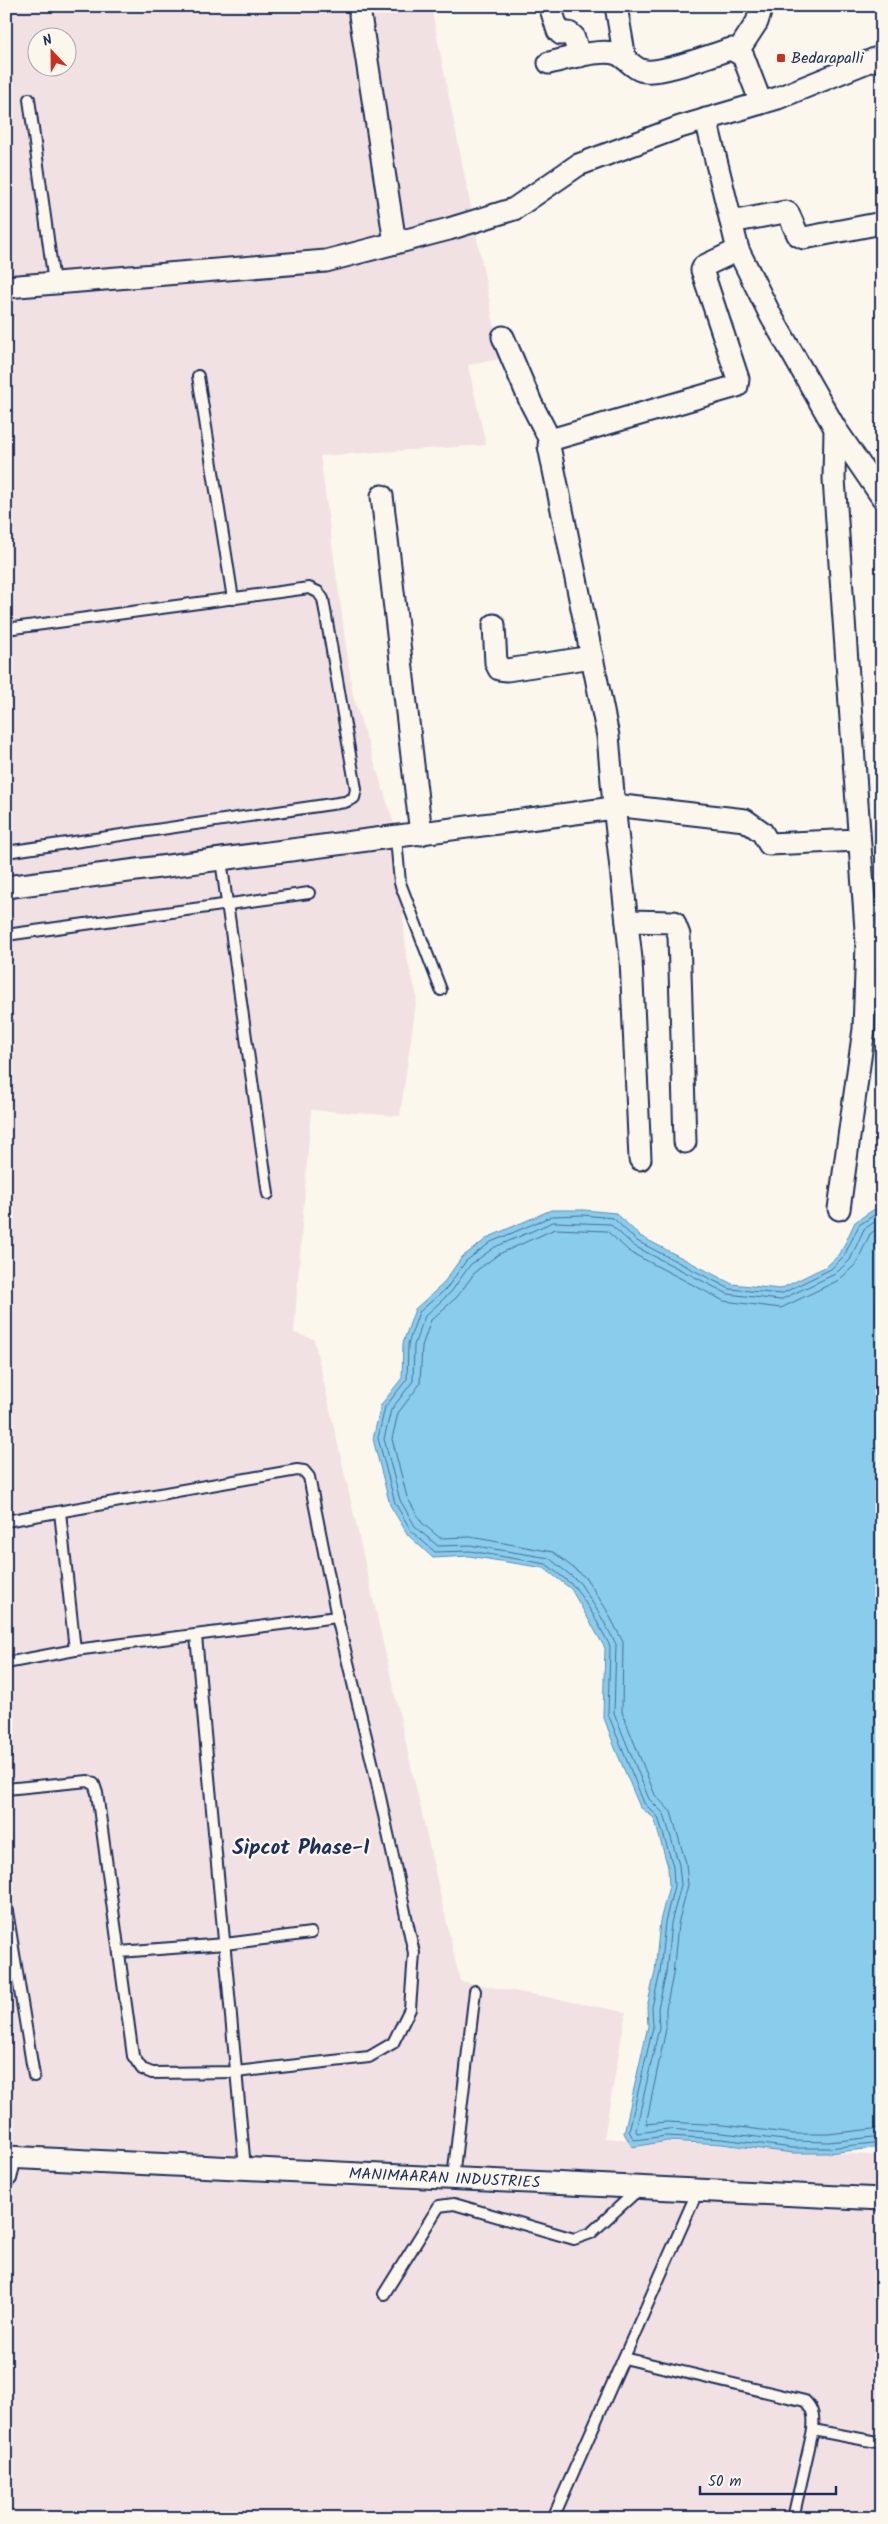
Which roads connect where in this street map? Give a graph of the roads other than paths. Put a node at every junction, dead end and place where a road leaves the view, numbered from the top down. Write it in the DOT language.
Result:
graph roads {
  1 [pos="550,6"];
  2 [pos="616,6"];
  3 [pos="762,6"];
  4 [pos="360,15"];
  5 [pos="738,51"];
  6 [pos="580,56"];
  7 [pos="882,56"];
  8 [pos="625,59"];
  9 [pos="549,63"];
  10 [pos="29,99"];
  11 [pos="761,103"];
  12 [pos="706,119"];
  13 [pos="731,222"];
  14 [pos="882,224"];
  15 [pos="395,243"];
  16 [pos="738,250"];
  17 [pos="54,284"];
  18 [pos="6,287"];
  19 [pos="503,337"];
  20 [pos="198,376"];
  21 [pos="834,428"];
  22 [pos="550,440"];
  23 [pos="382,496"];
  24 [pos="882,497"];
  25 [pos="233,599"];
  26 [pos="494,625"];
  27 [pos="6,629"];
  28 [pos="592,657"];
  29 [pos="614,805"];
  30 [pos="421,834"];
  31 [pos="396,838"];
  32 [pos="858,840"];
  33 [pos="6,852"];
  34 [pos="221,860"];
  35 [pos="6,887"];
  36 [pos="309,893"];
  37 [pos="228,904"];
  38 [pos="627,921"];
  39 [pos="6,935"];
  40 [pos="440,990"];
  41 [pos="685,1142"];
  42 [pos="640,1158"];
  43 [pos="268,1194"];
  44 [pos="839,1209"];
  45 [pos="60,1512"];
  46 [pos="6,1521"];
  47 [pos="337,1617"];
  48 [pos="196,1636"];
  49 [pos="75,1650"];
  50 [pos="6,1663"];
  51 [pos="6,1789"];
  52 [pos="6,1905"];
  53 [pos="311,1933"];
  54 [pos="225,1944"];
  55 [pos="119,1952"];
  56 [pos="475,1990"];
  57 [pos="236,2072"];
  58 [pos="34,2076"];
  59 [pos="11,2157"];
  60 [pos="245,2168"];
  61 [pos="453,2178"];
  62 [pos="6,2180"];
  63 [pos="642,2187"];
  64 [pos="698,2190"];
  65 [pos="882,2199"];
  66 [pos="384,2294"];
  67 [pos="624,2358"];
  68 [pos="814,2430"];
  69 [pos="882,2443"];
  70 [pos="553,2518"];
  71 [pos="793,2518"];
  1 -- 6 [label="street"];
  2 -- 8 [label="street"];
  3 -- 5 [label="street"];
  4 -- 15 [label="street"];
  5 -- 8 [label="street"];
  5 -- 11 [label="street"];
  6 -- 8 [label="street"];
  6 -- 9 [label="street"];
  7 -- 11 [label="street"];
  10 -- 17 [label="lane"];
  11 -- 12 [label="street"];
  12 -- 13 [label="street"];
  12 -- 15 [label="street"];
  13 -- 14 [label="street"];
  13 -- 16 [label="street"];
  15 -- 17 [label="street"];
  16 -- 21 [label="street"];
  16 -- 22 [label="street"];
  17 -- 18 [label="street"];
  19 -- 22 [label="street"];
  20 -- 25 [label="lane"];
  21 -- 24 [label="street"];
  21 -- 32 [label="street"];
  22 -- 28 [label="street"];
  23 -- 30 [label="street"];
  25 -- 27 [label="lane"];
  25 -- 33 [label="lane"];
  26 -- 28 [label="street"];
  28 -- 29 [label="street"];
  29 -- 30 [label="street"];
  29 -- 32 [label="street"];
  29 -- 38 [label="street"];
  30 -- 31 [label="street"];
  31 -- 34 [label="street"];
  31 -- 40 [label="lane"];
  32 -- 44 [label="street"];
  34 -- 35 [label="street"];
  34 -- 37 [label="lane"];
  36 -- 37 [label="lane"];
  37 -- 39 [label="lane"];
  37 -- 43 [label="lane"];
  38 -- 41 [label="street"];
  38 -- 42 [label="street"];
  45 -- 46 [label="lane"];
  45 -- 47 [label="lane"];
  45 -- 49 [label="lane"];
  47 -- 48 [label="lane"];
  47 -- 57 [label="lane"];
  48 -- 49 [label="lane"];
  48 -- 54 [label="lane"];
  49 -- 50 [label="lane"];
  51 -- 55 [label="lane"];
  52 -- 58 [label="lane"];
  53 -- 54 [label="lane"];
  54 -- 55 [label="lane"];
  54 -- 57 [label="lane"];
  55 -- 57 [label="lane"];
  56 -- 61 [label="lane"];
  57 -- 60 [label="lane"];
  59 -- 60 [label="street, MANIMAARAN INDUSTRIES"];
  59 -- 62 [label="lane"];
  60 -- 61 [label="street, MANIMAARAN INDUSTRIES"];
  61 -- 63 [label="street, MANIMAARAN INDUSTRIES"];
  63 -- 64 [label="street, MANIMAARAN INDUSTRIES"];
  63 -- 66 [label="lane"];
  64 -- 65 [label="street, MANIMAARAN INDUSTRIES"];
  64 -- 67 [label="lane"];
  67 -- 68 [label="lane"];
  67 -- 70 [label="lane"];
  68 -- 69 [label="lane"];
  68 -- 71 [label="lane"];
}
